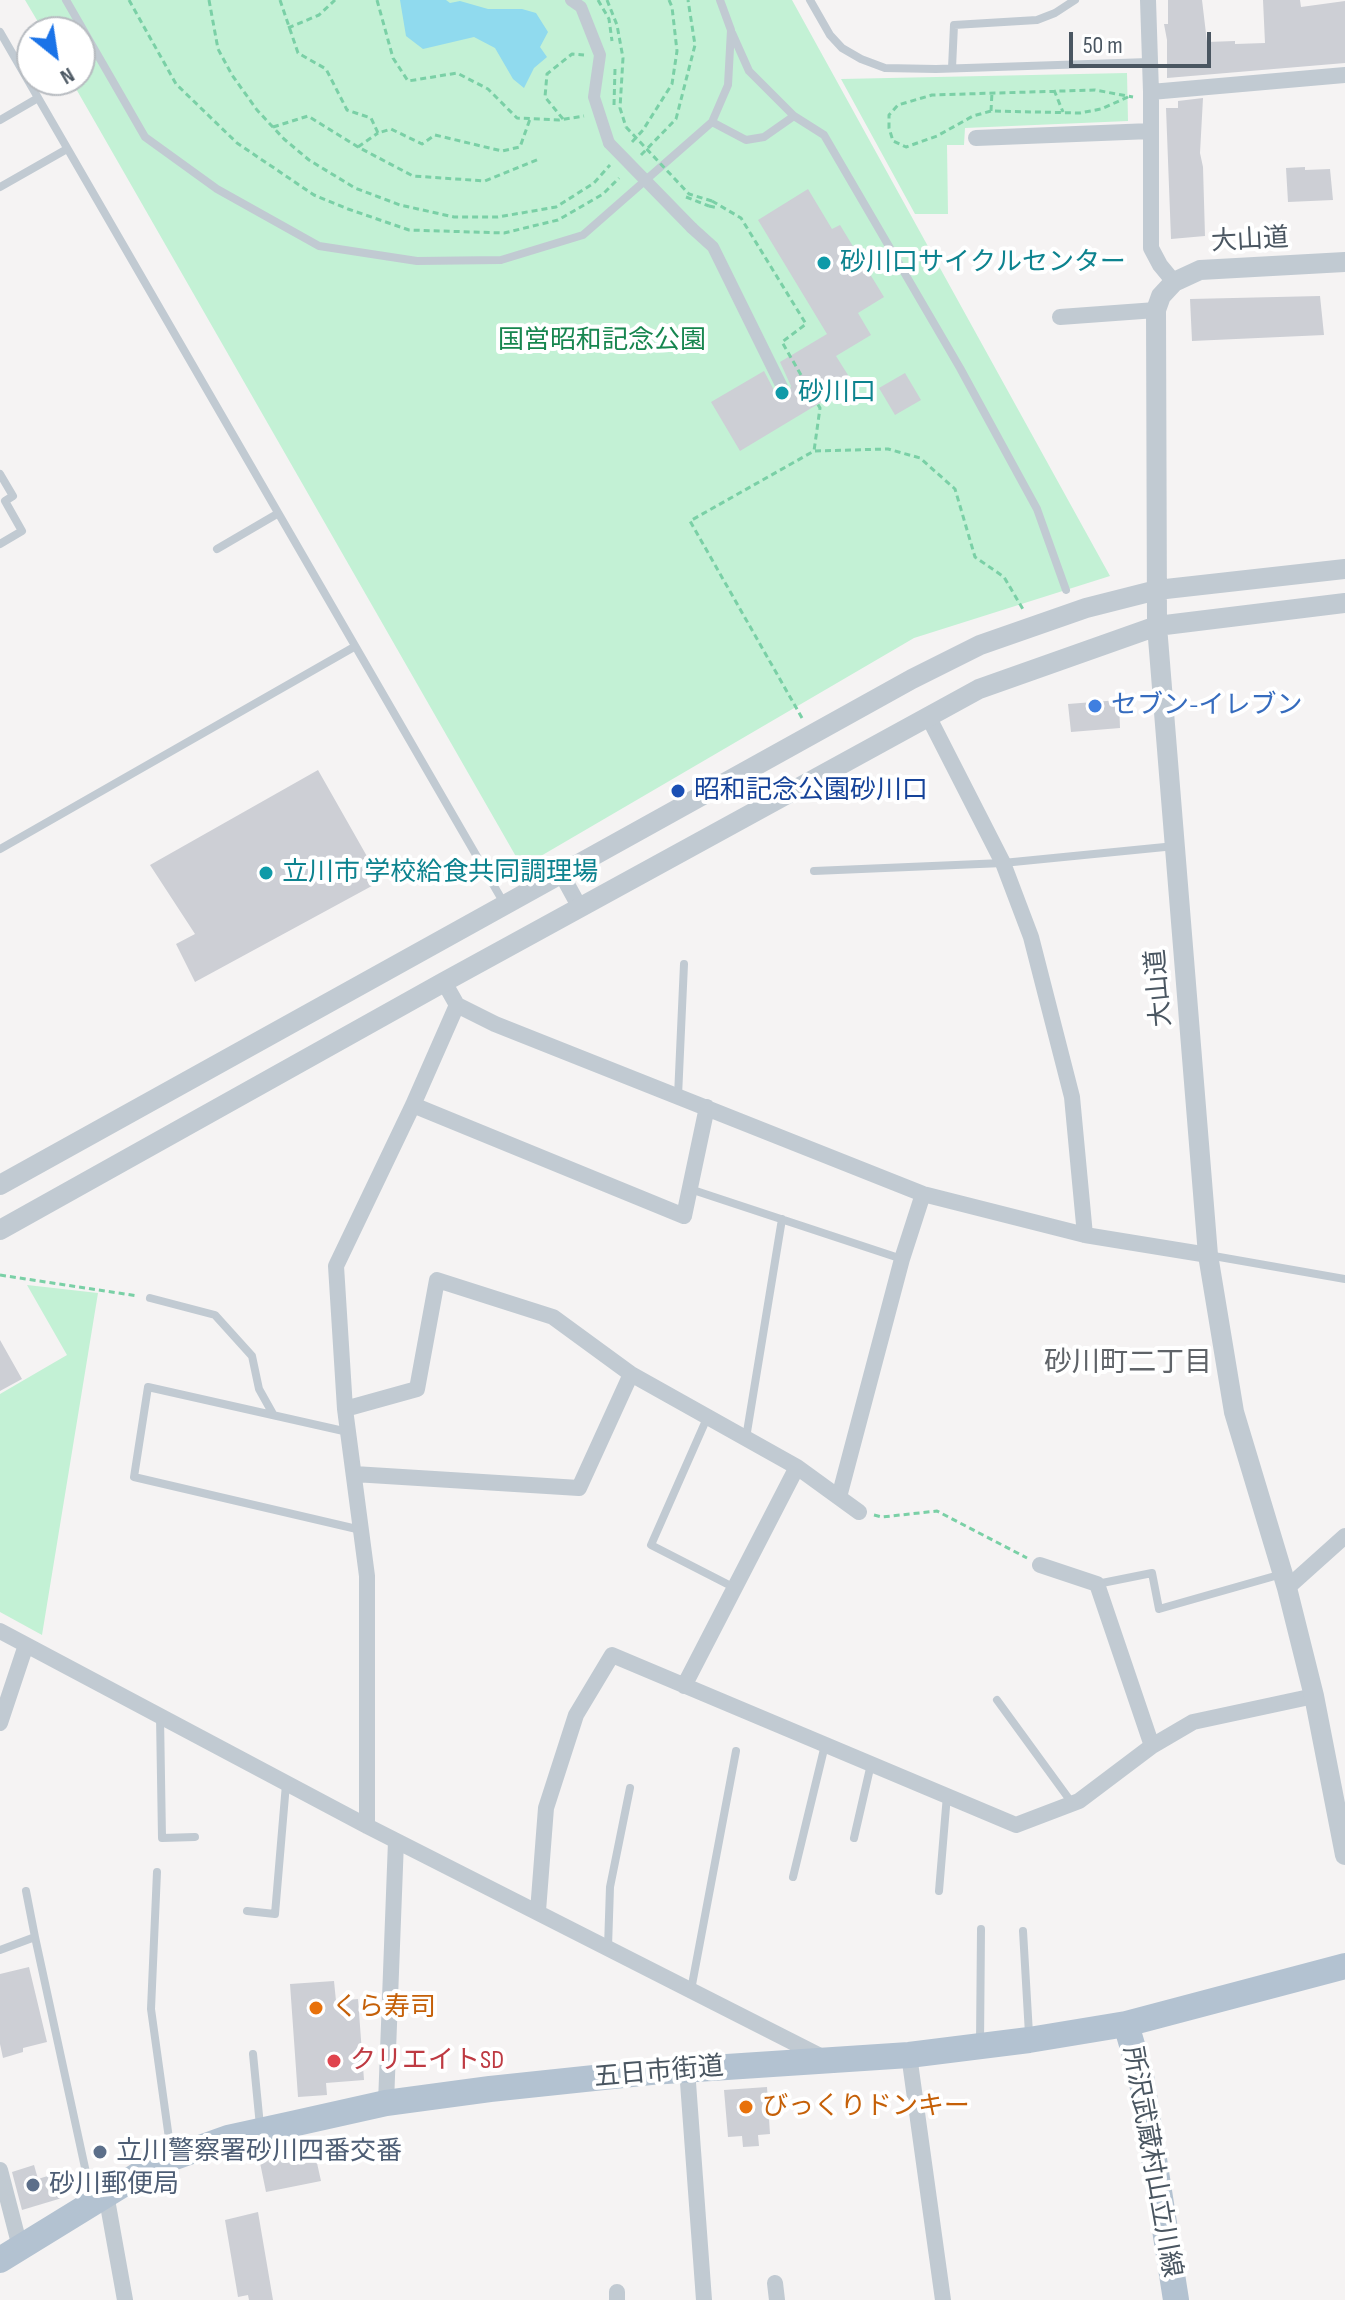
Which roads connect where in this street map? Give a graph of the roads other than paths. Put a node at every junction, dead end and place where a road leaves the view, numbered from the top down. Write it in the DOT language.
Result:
graph roads {
  1 [pos="66,0"];
  2 [pos="571,0"];
  3 [pos="720,0"];
  4 [pos="810,0"];
  5 [pos="1075,0"];
  6 [pos="1148,0"];
  7 [pos="731,30"];
  8 [pos="0,32"];
  9 [pos="5,50"];
  10 [pos="1150,62"];
  11 [pos="952,68"];
  12 [pos="1345,75"];
  13 [pos="1151,92"];
  14 [pos="38,98"];
  15 [pos="794,116"];
  16 [pos="0,120"];
  17 [pos="712,122"];
  18 [pos="1151,131"];
  19 [pos="976,138"];
  20 [pos="67,149"];
  21 [pos="0,187"];
  22 [pos="1345,262"];
  23 [pos="1174,282"];
  24 [pos="1156,310"];
  25 [pos="1060,317"];
  26 [pos="783,389"];
  27 [pos="0,474"];
  28 [pos="277,514"];
  29 [pos="0,544"];
  30 [pos="217,549"];
  31 [pos="1345,569"];
  32 [pos="1066,590"];
  33 [pos="1157,590"];
  34 [pos="1345,603"];
  35 [pos="1157,626"];
  36 [pos="354,647"];
  37 [pos="928,716"];
  38 [pos="1175,846"];
  39 [pos="0,849"];
  40 [pos="1003,863"];
  41 [pos="814,871"];
  42 [pos="562,875"];
  43 [pos="506,906"];
  44 [pos="580,908"];
  45 [pos="684,964"];
  46 [pos="444,982"];
  47 [pos="457,1005"];
  48 [pos="678,1096"];
  49 [pos="413,1105"];
  50 [pos="707,1107"];
  51 [pos="0,1185"];
  52 [pos="690,1189"];
  53 [pos="923,1194"];
  54 [pos="782,1219"];
  55 [pos="0,1230"];
  56 [pos="1085,1235"];
  57 [pos="1208,1255"];
  58 [pos="902,1259"];
  59 [pos="1345,1279"];
  60 [pos="150,1298"];
  61 [pos="631,1374"];
  62 [pos="345,1409"];
  63 [pos="273,1414"];
  64 [pos="707,1418"];
  65 [pos="348,1432"];
  66 [pos="746,1438"];
  67 [pos="797,1467"];
  68 [pos="354,1474"];
  69 [pos="839,1497"];
  70 [pos="859,1512"];
  71 [pos="362,1530"];
  72 [pos="1345,1536"];
  73 [pos="1040,1565"];
  74 [pos="1285,1581"];
  75 [pos="1097,1584"];
  76 [pos="733,1587"];
  77 [pos="0,1631"];
  78 [pos="26,1645"];
  79 [pos="684,1686"];
  80 [pos="1314,1696"];
  81 [pos="997,1700"];
  82 [pos="160,1716"];
  83 [pos="0,1723"];
  84 [pos="825,1744"];
  85 [pos="1152,1746"];
  86 [pos="736,1751"];
  87 [pos="871,1763"];
  88 [pos="286,1784"];
  89 [pos="630,1788"];
  90 [pos="947,1794"];
  91 [pos="1072,1804"];
  92 [pos="367,1826"];
  93 [pos="195,1837"];
  94 [pos="854,1838"];
  95 [pos="396,1841"];
  96 [pos="1345,1855"];
  97 [pos="157,1872"];
  98 [pos="793,1877"];
  99 [pos="26,1891"];
  100 [pos="939,1891"];
  101 [pos="247,1911"];
  102 [pos="538,1911"];
  103 [pos="981,1929"];
  104 [pos="1023,1931"];
  105 [pos="35,1937"];
  106 [pos="608,1947"];
  107 [pos="0,1950"];
  108 [pos="1345,1966"];
  109 [pos="691,1990"];
  110 [pos="1126,2024"];
  111 [pos="1029,2040"];
  112 [pos="980,2047"];
  113 [pos="253,2054"];
  114 [pos="909,2055"];
  115 [pos="828,2060"];
  116 [pos="687,2069"];
  117 [pos="386,2103"];
  118 [pos="260,2131"];
  119 [pos="172,2158"];
  120 [pos="0,2170"];
  121 [pos="99,2199"];
  122 [pos="10,2254"];
  123 [pos="125,2300"];
  124 [pos="704,2300"];
  125 [pos="943,2300"];
  126 [pos="1176,2300"];
  1 -- 17 [label="lane"];
  2 -- 26 [label="street, bridge"];
  3 -- 7 [label="lane"];
  4 -- 11 [label="lane"];
  5 -- 11 [label="lane"];
  6 -- 10 [label="street"];
  7 -- 15 [label="lane"];
  7 -- 17 [label="lane"];
  8 -- 9 [label="lane"];
  9 -- 14 [label="lane"];
  10 -- 11 [label="lane"];
  10 -- 13 [label="street"];
  12 -- 13 [label="street"];
  13 -- 18 [label="street"];
  14 -- 16 [label="lane"];
  14 -- 20 [label="lane"];
  15 -- 17 [label="lane"];
  15 -- 32 [label="lane"];
  18 -- 19 [label="street"];
  18 -- 23 [label="street"];
  20 -- 21 [label="lane"];
  20 -- 28 [label="lane"];
  22 -- 23 [label="street, 大山道"];
  23 -- 24 [label="street"];
  24 -- 25 [label="street"];
  24 -- 33 [label="street, 大山道"];
  27 -- 29 [label="lane"];
  28 -- 30 [label="lane"];
  28 -- 36 [label="lane"];
  31 -- 33 [label="street"];
  33 -- 35 [label="street, 大山道"];
  33 -- 42 [label="street"];
  34 -- 35 [label="street"];
  35 -- 37 [label="street"];
  35 -- 38 [label="street, 大山道"];
  36 -- 39 [label="lane"];
  36 -- 43 [label="lane"];
  37 -- 40 [label="street"];
  37 -- 44 [label="street"];
  38 -- 40 [label="lane"];
  38 -- 57 [label="street, 大山道"];
  40 -- 41 [label="lane"];
  40 -- 56 [label="street"];
  42 -- 43 [label="street"];
  42 -- 44 [label="street"];
  43 -- 51 [label="street"];
  44 -- 46 [label="street"];
  45 -- 48 [label="lane"];
  46 -- 47 [label="street"];
  46 -- 55 [label="street"];
  47 -- 48 [label="street"];
  47 -- 49 [label="street"];
  48 -- 50 [label="street"];
  49 -- 52 [label="street"];
  49 -- 62 [label="street"];
  50 -- 52 [label="street"];
  50 -- 53 [label="street"];
  52 -- 54 [label="lane"];
  53 -- 56 [label="street"];
  53 -- 58 [label="street"];
  54 -- 58 [label="lane"];
  54 -- 66 [label="lane"];
  56 -- 57 [label="street"];
  57 -- 59 [label="lane"];
  57 -- 74 [label="street, 大山道"];
  58 -- 69 [label="street"];
  60 -- 63 [label="lane"];
  61 -- 62 [label="street"];
  61 -- 64 [label="street"];
  61 -- 68 [label="street"];
  62 -- 65 [label="street"];
  63 -- 65 [label="lane"];
  63 -- 71 [label="lane"];
  64 -- 66 [label="street"];
  64 -- 76 [label="lane"];
  65 -- 68 [label="street"];
  66 -- 67 [label="street"];
  67 -- 69 [label="street"];
  67 -- 76 [label="street"];
  68 -- 71 [label="street"];
  69 -- 70 [label="street"];
  71 -- 92 [label="street"];
  72 -- 74 [label="street"];
  73 -- 75 [label="street"];
  74 -- 75 [label="lane"];
  74 -- 80 [label="street, 大山道"];
  75 -- 85 [label="street"];
  76 -- 79 [label="street"];
  77 -- 78 [label="street"];
  78 -- 82 [label="street"];
  78 -- 83 [label="street"];
  79 -- 84 [label="street"];
  79 -- 102 [label="street"];
  80 -- 85 [label="street"];
  80 -- 96 [label="street, 大山道"];
  81 -- 91 [label="lane"];
  82 -- 88 [label="street"];
  82 -- 93 [label="lane"];
  84 -- 87 [label="street"];
  84 -- 98 [label="lane"];
  85 -- 91 [label="street"];
  86 -- 109 [label="lane"];
  87 -- 90 [label="street"];
  87 -- 94 [label="lane"];
  88 -- 92 [label="street"];
  88 -- 101 [label="lane"];
  89 -- 106 [label="lane"];
  90 -- 91 [label="street"];
  90 -- 100 [label="lane"];
  92 -- 95 [label="street"];
  95 -- 102 [label="street"];
  95 -- 117 [label="street"];
  97 -- 119 [label="lane"];
  99 -- 105 [label="lane"];
  102 -- 106 [label="street"];
  103 -- 112 [label="lane"];
  104 -- 111 [label="lane"];
  105 -- 107 [label="lane"];
  105 -- 121 [label="lane"];
  106 -- 109 [label="street"];
  108 -- 110 [label="main road, 五日市街道"];
  109 -- 115 [label="street"];
  110 -- 111 [label="main road, 五日市街道"];
  110 -- 126 [label="main road, 所沢武蔵村山立川線"];
  111 -- 112 [label="main road, 五日市街道"];
  112 -- 114 [label="main road, 五日市街道"];
  113 -- 118 [label="lane"];
  114 -- 115 [label="main road, 五日市街道"];
  114 -- 125 [label="street"];
  115 -- 116 [label="main road, 五日市街道"];
  116 -- 117 [label="main road, 五日市街道"];
  116 -- 124 [label="street"];
  117 -- 118 [label="main road, 五日市街道"];
  118 -- 119 [label="main road, 五日市街道"];
  119 -- 121 [label="main road, 五日市街道"];
  120 -- 122 [label="street"];
  121 -- 122 [label="main road, 五日市街道"];
  121 -- 123 [label="street"];
}
